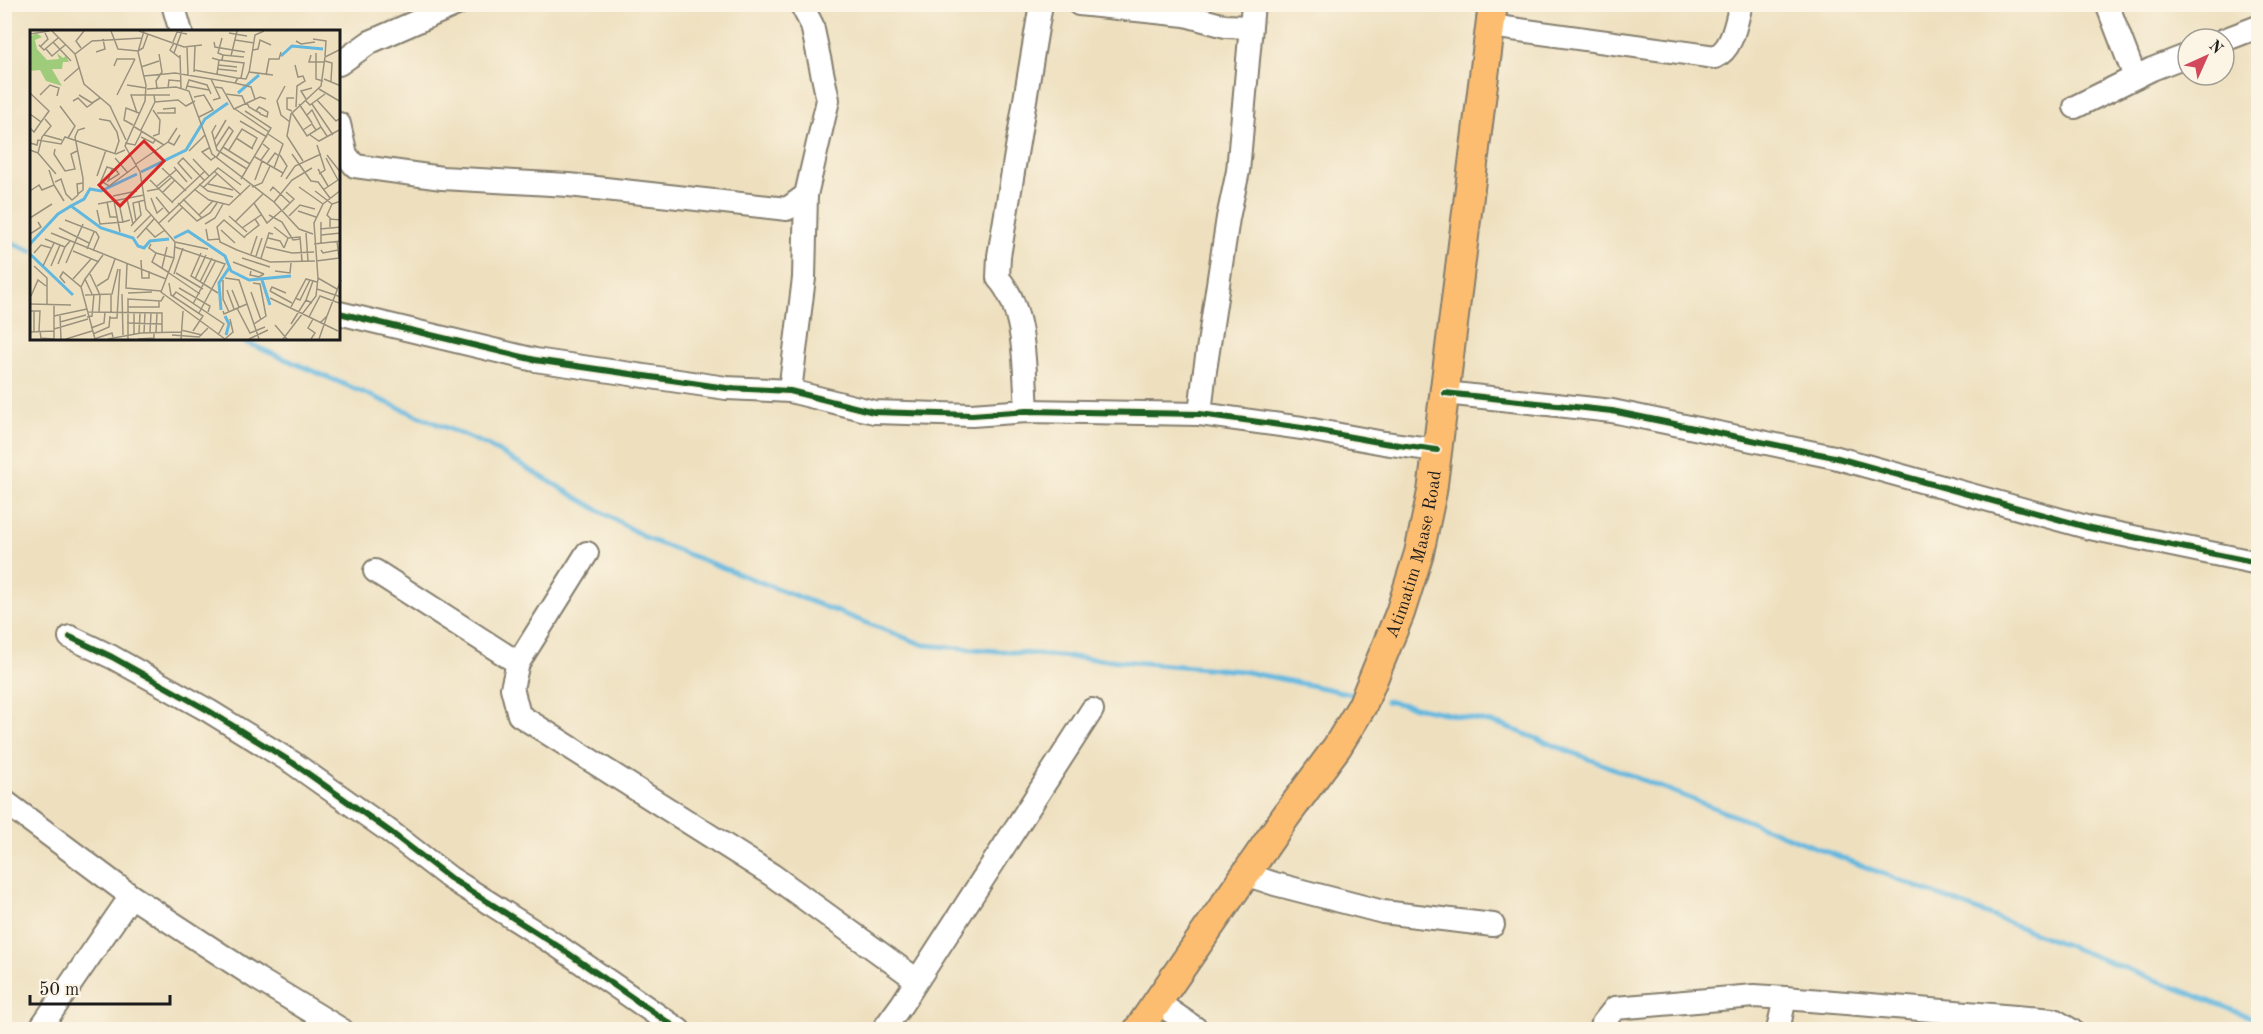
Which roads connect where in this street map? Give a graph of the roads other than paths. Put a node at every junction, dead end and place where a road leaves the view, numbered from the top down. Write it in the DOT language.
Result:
graph roads {
  1 [pos="173,4"];
  2 [pos="457,4"];
  3 [pos="801,4"];
  4 [pos="1041,4"];
  5 [pos="1079,4"];
  6 [pos="1741,4"];
  7 [pos="2106,4"];
  8 [pos="1492,15"];
  9 [pos="1252,16"];
  10 [pos="2259,27"];
  11 [pos="180,30"];
  12 [pos="2236,36"];
  13 [pos="2176,60"];
  14 [pos="340,63"];
  15 [pos="2135,77"];
  16 [pos="2075,107"];
  17 [pos="340,128"];
  18 [pos="806,195"];
  19 [pos="340,313"];
  20 [pos="790,391"];
  21 [pos="1445,393"];
  22 [pos="1026,411"];
  23 [pos="1200,414"];
  24 [pos="1437,450"];
  25 [pos="587,553"];
  26 [pos="2259,563"];
  27 [pos="375,572"];
  28 [pos="70,638"];
  29 [pos="518,663"];
  30 [pos="1092,710"];
  31 [pos="4,801"];
  32 [pos="1245,874"];
  33 [pos="131,896"];
  34 [pos="1493,925"];
  35 [pos="917,980"];
  36 [pos="1785,998"];
  37 [pos="1157,1002"];
  38 [pos="39,1029"];
  39 [pos="342,1029"];
  40 [pos="679,1029"];
  41 [pos="883,1029"];
  42 [pos="1138,1029"];
  43 [pos="1198,1029"];
  44 [pos="1601,1029"];
  45 [pos="1778,1029"];
  46 [pos="2071,1029"];
  1 -- 11 [label="street"];
  2 -- 14 [label="street"];
  3 -- 18 [label="street"];
  4 -- 22 [label="street"];
  5 -- 9 [label="street"];
  6 -- 8 [label="street"];
  7 -- 15 [label="street"];
  8 -- 21 [label="main road, Atimatim Maase Road"];
  9 -- 23 [label="street"];
  10 -- 12 [label="street"];
  13 -- 15 [label="street"];
  15 -- 16 [label="street"];
  17 -- 18 [label="street"];
  18 -- 20 [label="street"];
  19 -- 20 [label="street"];
  20 -- 22 [label="street"];
  21 -- 24 [label="main road, Atimatim Maase Road"];
  21 -- 26 [label="street"];
  22 -- 23 [label="street"];
  23 -- 24 [label="street"];
  24 -- 32 [label="main road, Atimatim Maase Road"];
  25 -- 29 [label="street"];
  27 -- 29 [label="street"];
  28 -- 40 [label="street"];
  29 -- 35 [label="street"];
  30 -- 35 [label="street"];
  31 -- 33 [label="street"];
  32 -- 34 [label="street"];
  32 -- 37 [label="main road, Atimatim Maase Road"];
  33 -- 38 [label="street"];
  33 -- 39 [label="street"];
  35 -- 41 [label="street"];
  36 -- 44 [label="street"];
  36 -- 45 [label="street"];
  36 -- 46 [label="street"];
  37 -- 42 [label="main road, Atimatim Maase Road"];
  37 -- 43 [label="street"];
}
